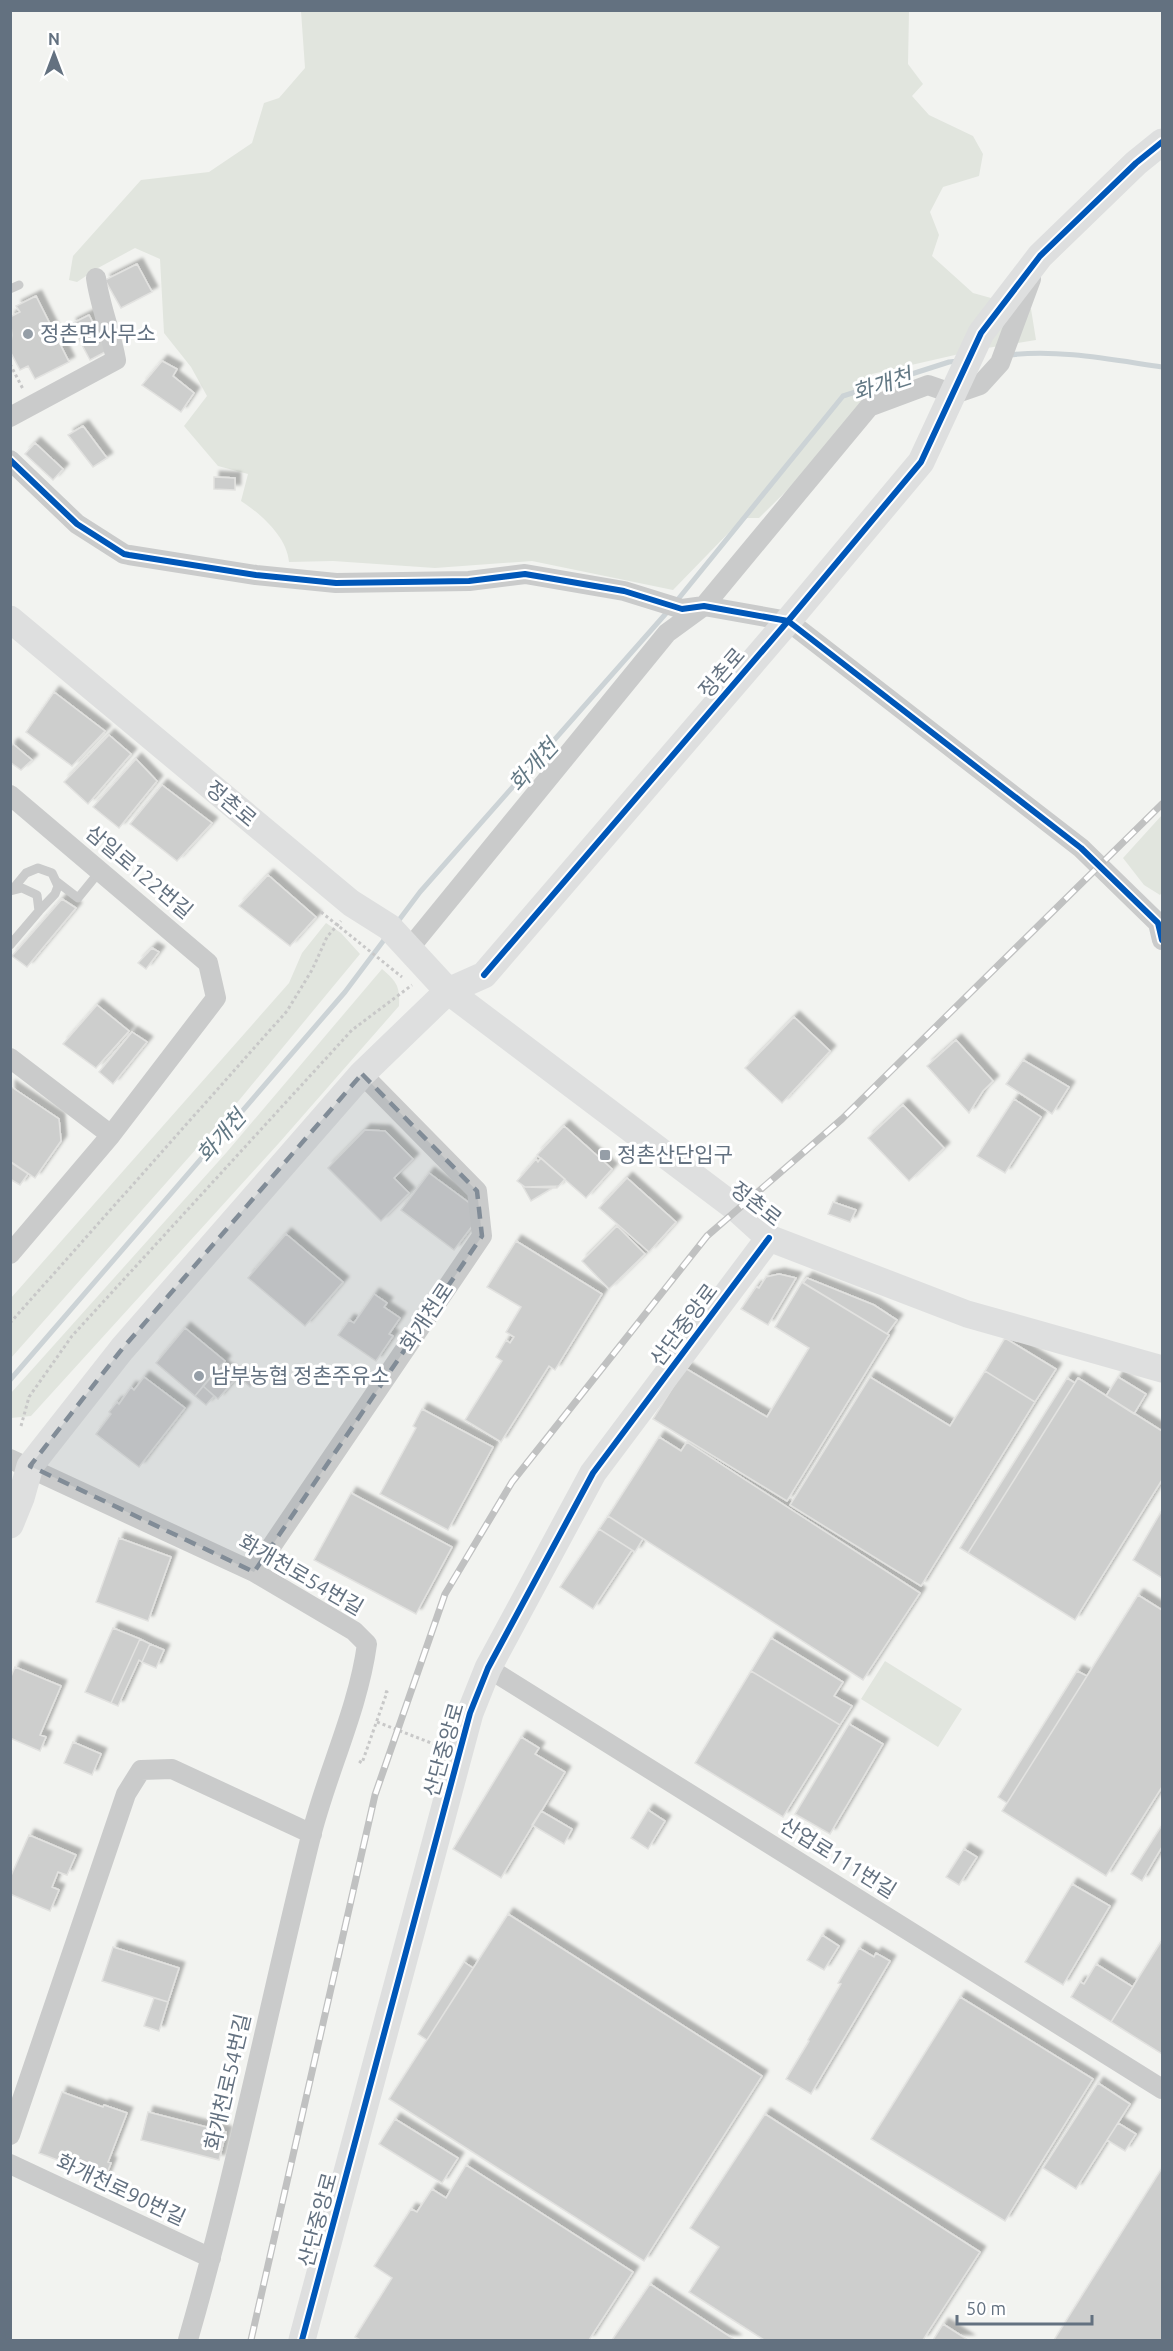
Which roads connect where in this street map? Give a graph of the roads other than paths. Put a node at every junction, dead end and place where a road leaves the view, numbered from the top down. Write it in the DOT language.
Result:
graph roads {
  1 [pos="1162,142"];
  2 [pos="1041,256"];
  3 [pos="96,278"];
  4 [pos="958,385"];
  5 [pos="10,417"];
  6 [pos="10,460"];
  7 [pos="704,606"];
  8 [pos="10,619"];
  9 [pos="788,621"];
  10 [pos="10,795"];
  11 [pos="100,871"];
  12 [pos="56,881"];
  13 [pos="11,890"];
  14 [pos="39,911"];
  15 [pos="399,939"];
  16 [pos="1162,940"];
  17 [pos="10,945"];
  18 [pos="448,992"];
  19 [pos="10,1058"];
  20 [pos="362,1074"];
  21 [pos="111,1135"];
  22 [pos="769,1238"];
  23 [pos="10,1254"];
  24 [pos="1162,1369"];
  25 [pos="18,1462"];
  26 [pos="10,1524"];
  27 [pos="254,1572"];
  28 [pos="488,1668"];
  29 [pos="312,1834"];
  30 [pos="1162,2089"];
  31 [pos="10,2135"];
  32 [pos="10,2164"];
  33 [pos="212,2258"];
  34 [pos="188,2340"];
  35 [pos="302,2340"];
  1 -- 2 [label="street, 정촌로"];
  2 -- 4 [label="street, 정촌로"];
  2 -- 4 [label="street"];
  3 -- 5 [label="street"];
  4 -- 7 [label="street"];
  4 -- 9 [label="street, 정촌로"];
  6 -- 7 [label="street"];
  7 -- 9 [label="street"];
  7 -- 15 [label="street"];
  8 -- 15 [label="street, 정촌로"];
  9 -- 16 [label="street"];
  9 -- 18 [label="street, 정촌로"];
  10 -- 11 [label="street, 삼일로122번길"];
  11 -- 12 [label="lane"];
  11 -- 21 [label="street, 삼일로122번길"];
  12 -- 13 [label="lane"];
  12 -- 14 [label="lane"];
  13 -- 14 [label="lane"];
  14 -- 17 [label="lane"];
  15 -- 18 [label="street, 정촌로"];
  18 -- 20 [label="street"];
  18 -- 22 [label="street, 정촌로"];
  19 -- 21 [label="street"];
  20 -- 25 [label="street"];
  20 -- 27 [label="street, 화개천로"];
  21 -- 23 [label="street"];
  22 -- 24 [label="street, 정촌로"];
  22 -- 28 [label="street, 산단중앙로"];
  25 -- 26 [label="street"];
  25 -- 27 [label="street, 화개천로54번길"];
  27 -- 29 [label="street, 화개천로54번길"];
  28 -- 30 [label="street, 산업로111번길"];
  28 -- 35 [label="street, 산단중앙로"];
  29 -- 31 [label="street"];
  29 -- 33 [label="street, 화개천로54번길"];
  32 -- 33 [label="street, 화개천로90번길"];
  33 -- 34 [label="street, 화개천로54번길"];
}
